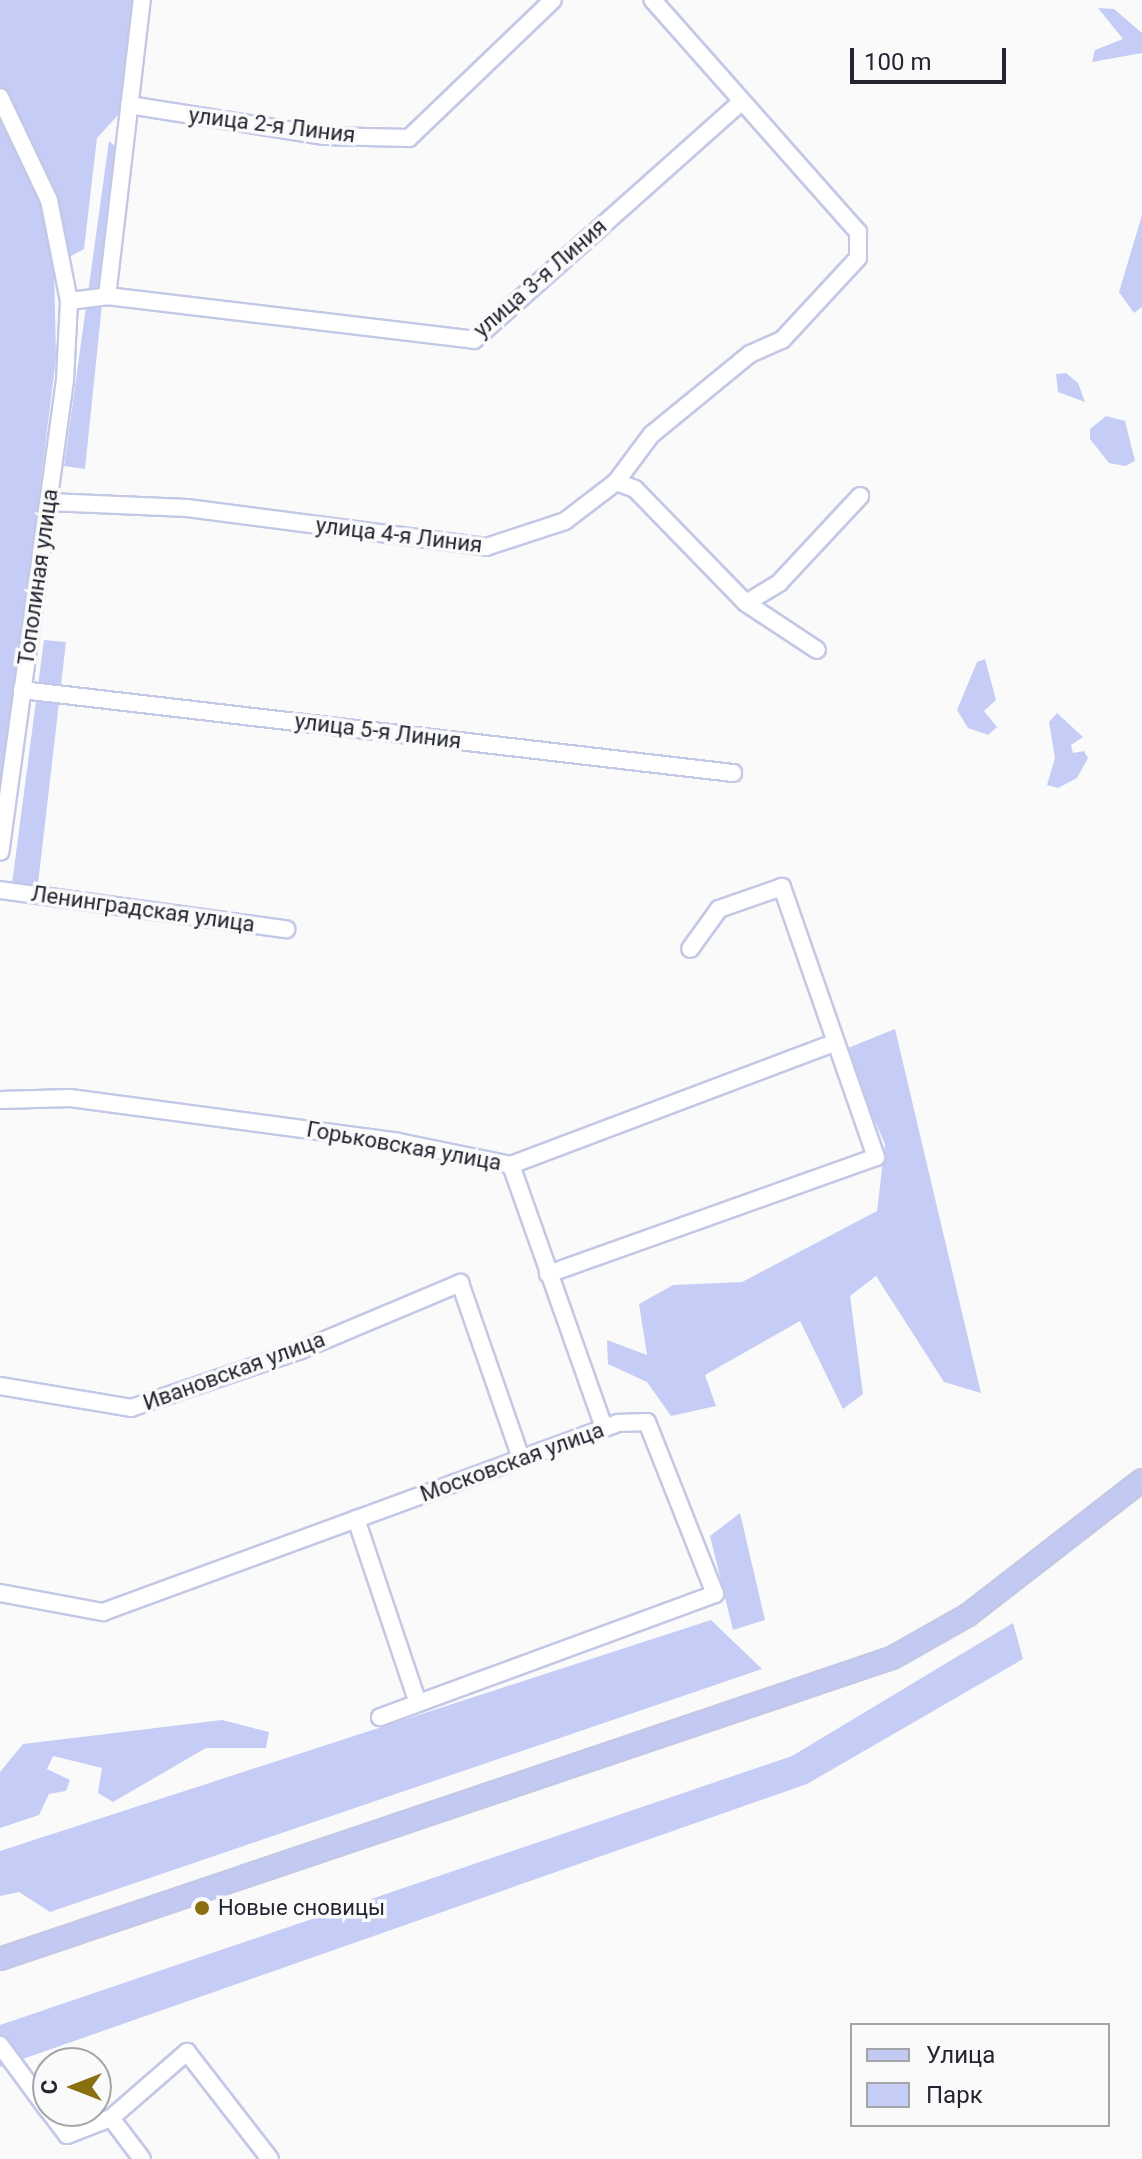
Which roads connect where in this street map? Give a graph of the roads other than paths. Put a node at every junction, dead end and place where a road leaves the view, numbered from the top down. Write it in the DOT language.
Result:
graph roads {
  1 [pos="142,0"];
  2 [pos="553,0"];
  3 [pos="653,0"];
  4 [pos="0,97"];
  5 [pos="741,102"];
  6 [pos="129,105"];
  7 [pos="107,296"];
  8 [pos="69,301"];
  9 [pos="616,482"];
  10 [pos="860,496"];
  11 [pos="49,502"];
  12 [pos="746,603"];
  13 [pos="817,650"];
  14 [pos="22,690"];
  15 [pos="733,773"];
  16 [pos="0,852"];
  17 [pos="0,890"];
  18 [pos="286,929"];
  19 [pos="690,949"];
  20 [pos="836,1042"];
  21 [pos="0,1100"];
  22 [pos="511,1165"];
  23 [pos="548,1274"];
  24 [pos="0,1386"];
  25 [pos="604,1428"];
  26 [pos="521,1458"];
  27 [pos="1142,1480"];
  28 [pos="356,1519"];
  29 [pos="0,1593"];
  30 [pos="418,1703"];
  31 [pos="380,1717"];
  32 [pos="0,1959"];
  33 [pos="0,2045"];
  34 [pos="32,2088"];
  35 [pos="112,2117"];
  36 [pos="112,2119"];
  37 [pos="61,2127"];
  38 [pos="88,2127"];
  39 [pos="142,2159"];
  40 [pos="270,2159"];
  1 -- 6 [label="street"];
  2 -- 6 [label="street, улица 2-я Линия"];
  3 -- 5 [label="street"];
  4 -- 8 [label="street, Тополиная улица"];
  5 -- 7 [label="street, улица 3-я Линия"];
  5 -- 9 [label="street, улица 4-я Линия"];
  6 -- 7 [label="street"];
  7 -- 8 [label="street, улица 3-я Линия"];
  8 -- 11 [label="street, Тополиная улица"];
  9 -- 11 [label="street, улица 4-я Линия"];
  9 -- 12 [label="street"];
  10 -- 12 [label="street"];
  11 -- 14 [label="street, Тополиная улица"];
  12 -- 13 [label="street"];
  14 -- 15 [label="street, улица 5-я Линия"];
  14 -- 16 [label="street, Тополиная улица"];
  17 -- 18 [label="street, Ленинградская улица"];
  19 -- 20 [label="street"];
  20 -- 22 [label="street, Горьковская улица"];
  20 -- 23 [label="street"];
  21 -- 22 [label="street, Горьковская улица"];
  22 -- 23 [label="street"];
  23 -- 25 [label="street"];
  24 -- 26 [label="street, Ивановская улица"];
  25 -- 26 [label="street, Московская улица"];
  25 -- 30 [label="street, Московская улица"];
  26 -- 28 [label="street, Московская улица"];
  27 -- 32 [label="main road"];
  28 -- 29 [label="street, Московская улица"];
  28 -- 30 [label="street"];
  30 -- 31 [label="street, Московская улица"];
  33 -- 34 [label="street"];
  35 -- 40 [label="street"];
  36 -- 39 [label="street"];
  37 -- 38 [label="street"];
}
